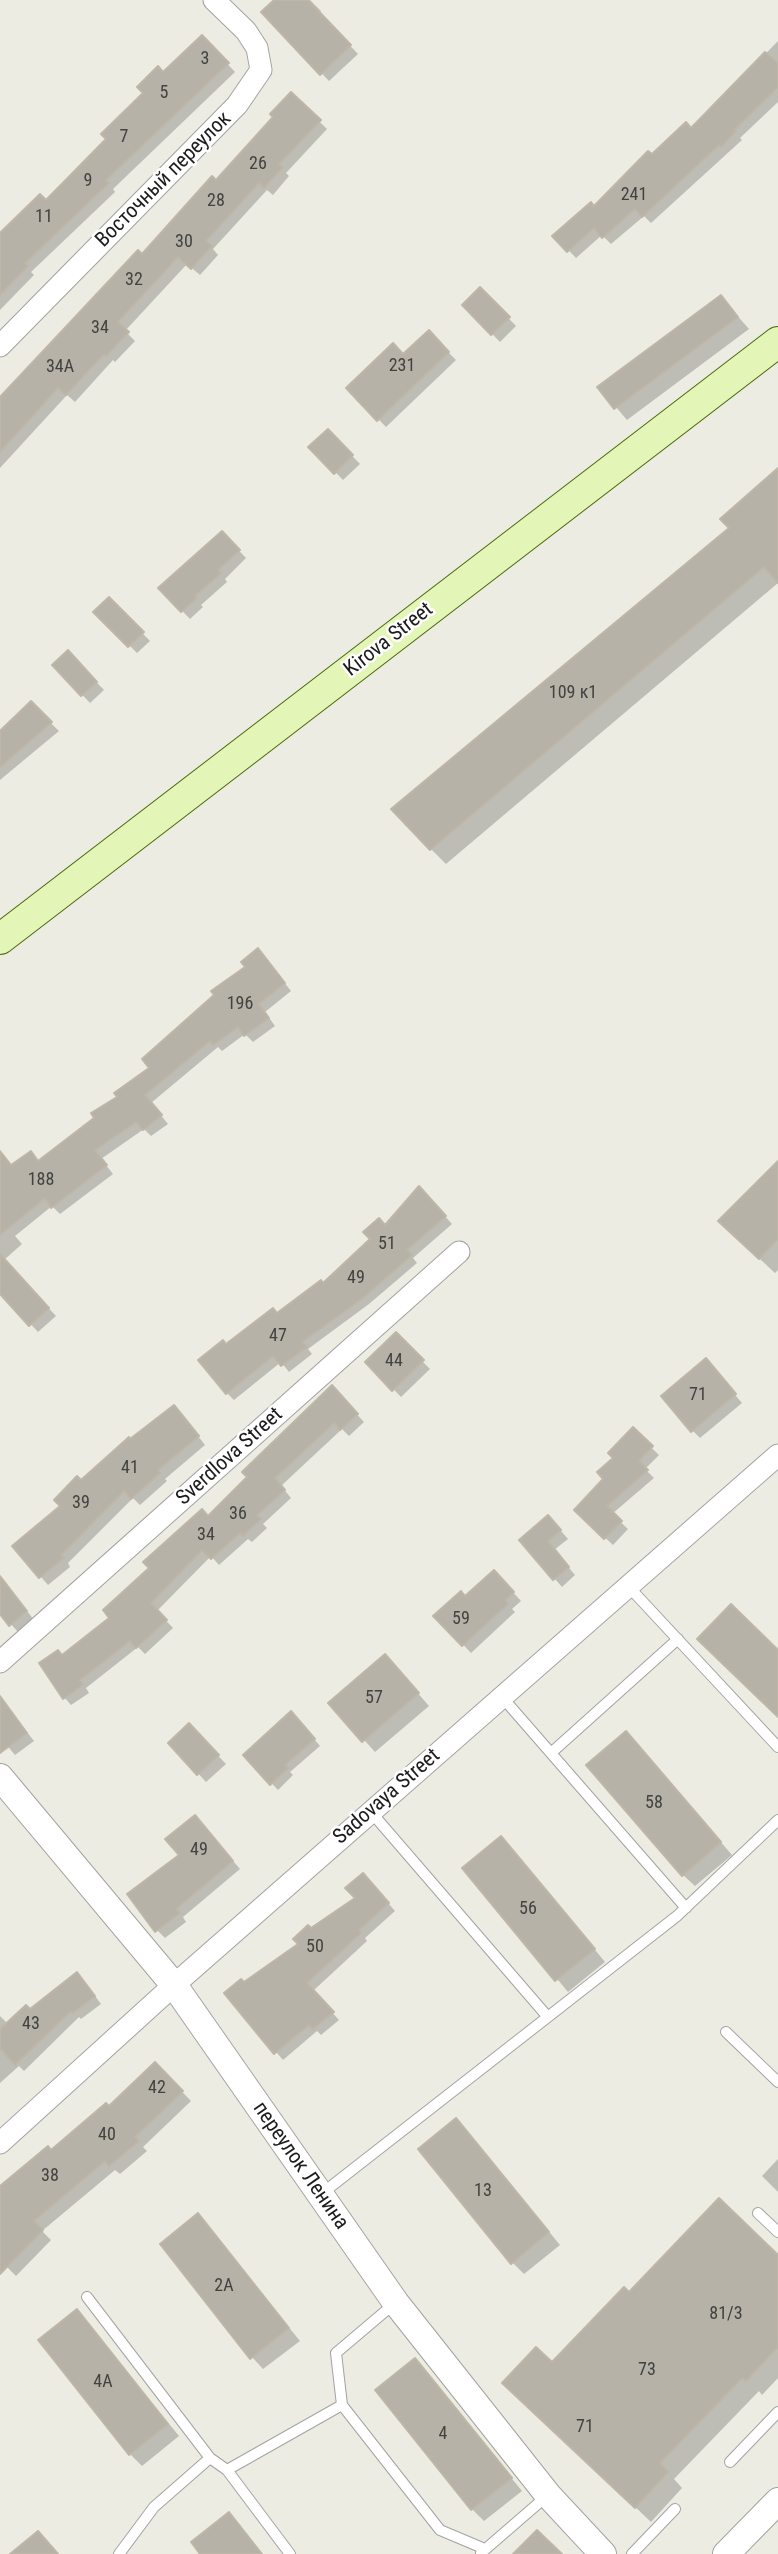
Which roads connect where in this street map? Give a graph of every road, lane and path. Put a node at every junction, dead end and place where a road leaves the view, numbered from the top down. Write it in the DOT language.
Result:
graph roads {
  1 [pos="215,0"];
  2 [pos="778,342"];
  3 [pos="0,346"];
  4 [pos="0,939"];
  5 [pos="459,1252"];
  6 [pos="778,1455"];
  7 [pos="628,1586"];
  8 [pos="678,1639"];
  9 [pos="0,1662"];
  10 [pos="502,1697"];
  11 [pos="778,1746"];
  12 [pos="551,1753"];
  13 [pos="0,1777"];
  14 [pos="370,1812"];
  15 [pos="778,1820"];
  16 [pos="685,1908"];
  17 [pos="174,1985"];
  18 [pos="547,2016"];
  19 [pos="726,2032"];
  20 [pos="778,2082"];
  21 [pos="0,2143"];
  22 [pos="320,2195"];
  23 [pos="758,2213"];
  24 [pos="778,2232"];
  25 [pos="87,2297"];
  26 [pos="396,2303"];
  27 [pos="342,2405"];
  28 [pos="778,2412"];
  29 [pos="210,2458"];
  30 [pos="730,2462"];
  31 [pos="227,2470"];
  32 [pos="548,2495"];
  33 [pos="778,2501"];
  34 [pos="675,2509"];
  35 [pos="483,2552"];
  36 [pos="119,2554"];
  37 [pos="290,2554"];
  38 [pos="603,2554"];
  39 [pos="632,2554"];
  40 [pos="726,2554"];
  1 -- 3 [label="street, Восточный переулок"];
  2 -- 4 [label="main road, Kirova Street"];
  5 -- 9 [label="street, Sverdlova Street"];
  6 -- 7 [label="street, Sadovaya Street"];
  7 -- 8 [label="lane"];
  7 -- 10 [label="street, Sadovaya Street"];
  8 -- 11 [label="lane"];
  8 -- 12 [label="lane"];
  10 -- 12 [label="lane"];
  10 -- 14 [label="street, Sadovaya Street"];
  12 -- 16 [label="lane"];
  13 -- 17 [label="street, переулок Ленина"];
  14 -- 17 [label="street, Sadovaya Street"];
  14 -- 18 [label="lane"];
  15 -- 16 [label="lane"];
  16 -- 18 [label="lane"];
  17 -- 21 [label="street, Sadovaya Street"];
  17 -- 22 [label="street, переулок Ленина"];
  18 -- 22 [label="lane"];
  19 -- 20 [label="lane"];
  22 -- 26 [label="street, переулок Ленина"];
  23 -- 24 [label="lane"];
  25 -- 29 [label="lane"];
  26 -- 27 [label="lane"];
  26 -- 32 [label="street, переулок Ленина"];
  27 -- 31 [label="lane"];
  27 -- 35 [label="lane"];
  28 -- 30 [label="lane"];
  29 -- 31 [label="lane"];
  29 -- 36 [label="lane"];
  31 -- 37 [label="lane"];
  32 -- 35 [label="lane"];
  32 -- 38 [label="street, переулок Ленина"];
  33 -- 40 [label="street"];
  34 -- 39 [label="lane"];
}
